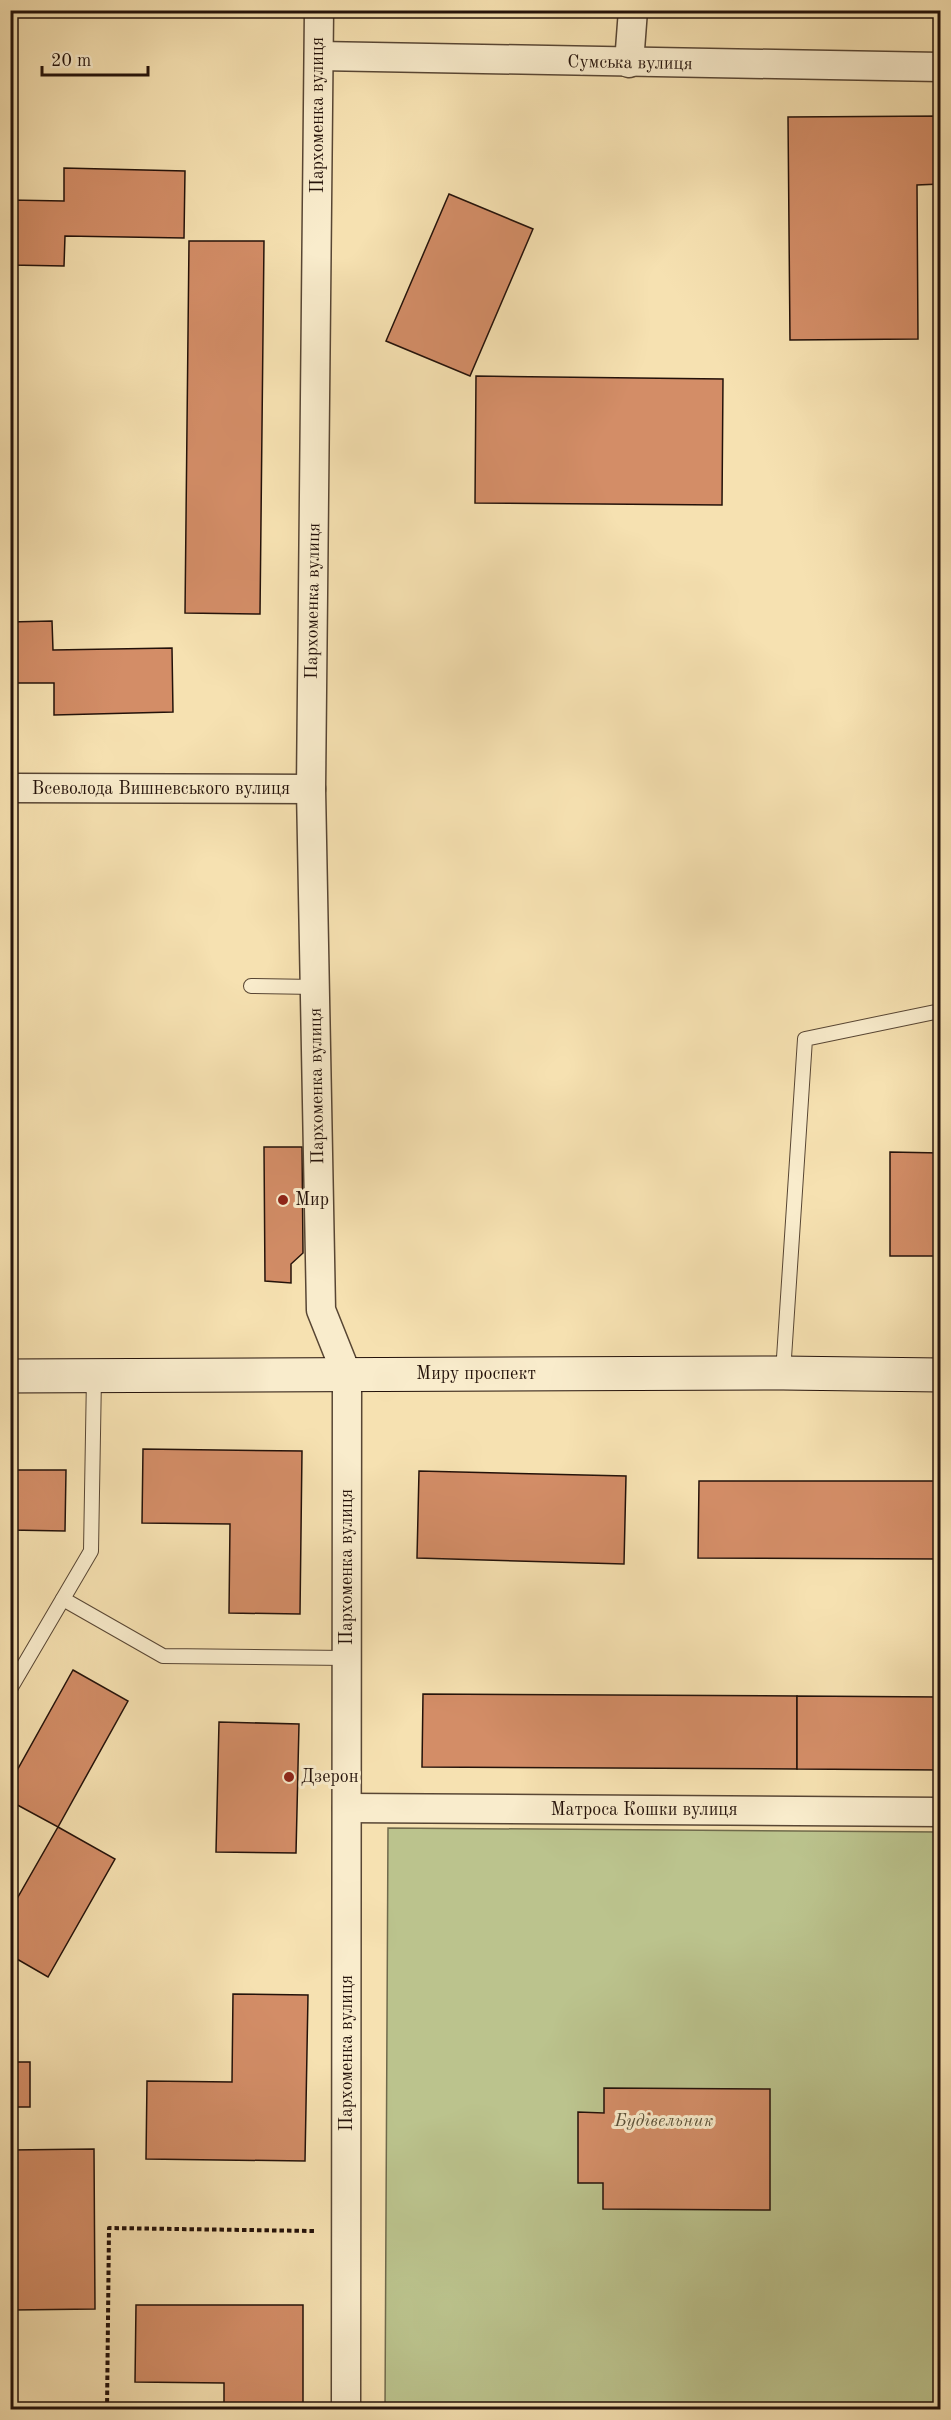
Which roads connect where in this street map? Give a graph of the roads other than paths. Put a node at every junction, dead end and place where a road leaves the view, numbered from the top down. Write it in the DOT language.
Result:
graph roads {
  1 [pos="319,10"];
  2 [pos="633,10"];
  3 [pos="319,56"];
  4 [pos="629,63"];
  5 [pos="940,67"];
  6 [pos="10,788"];
  7 [pos="311,789"];
  8 [pos="251,986"];
  9 [pos="315,987"];
  10 [pos="940,1011"];
  11 [pos="783,1372"];
  12 [pos="347,1375"];
  13 [pos="940,1375"];
  14 [pos="10,1376"];
  15 [pos="94,1376"];
  16 [pos="63,1599"];
  17 [pos="347,1658"];
  18 [pos="10,1689"];
  19 [pos="348,1808"];
  20 [pos="940,1812"];
  21 [pos="346,2409"];
  1 -- 3 [label="street, Пархоменка вулиця"];
  2 -- 4 [label="street"];
  3 -- 4 [label="street, Сумська вулиця"];
  3 -- 7 [label="street, Пархоменка вулиця"];
  4 -- 5 [label="street, Сумська вулиця"];
  6 -- 7 [label="street, Всеволода Вишневського вулиця"];
  7 -- 9 [label="street, Пархоменка вулиця"];
  8 -- 9 [label="lane"];
  9 -- 12 [label="street, Пархоменка вулиця"];
  10 -- 11 [label="lane"];
  11 -- 12 [label="main road, Миру проспект"];
  11 -- 13 [label="main road, Миру проспект"];
  12 -- 15 [label="main road, Миру проспект"];
  12 -- 17 [label="street, Пархоменка вулиця"];
  14 -- 15 [label="main road, Миру проспект"];
  15 -- 16 [label="lane"];
  16 -- 17 [label="lane"];
  16 -- 18 [label="lane"];
  17 -- 19 [label="street, Пархоменка вулиця"];
  19 -- 20 [label="street, Матроса Кошки вулиця"];
  19 -- 21 [label="street, Пархоменка вулиця"];
}
